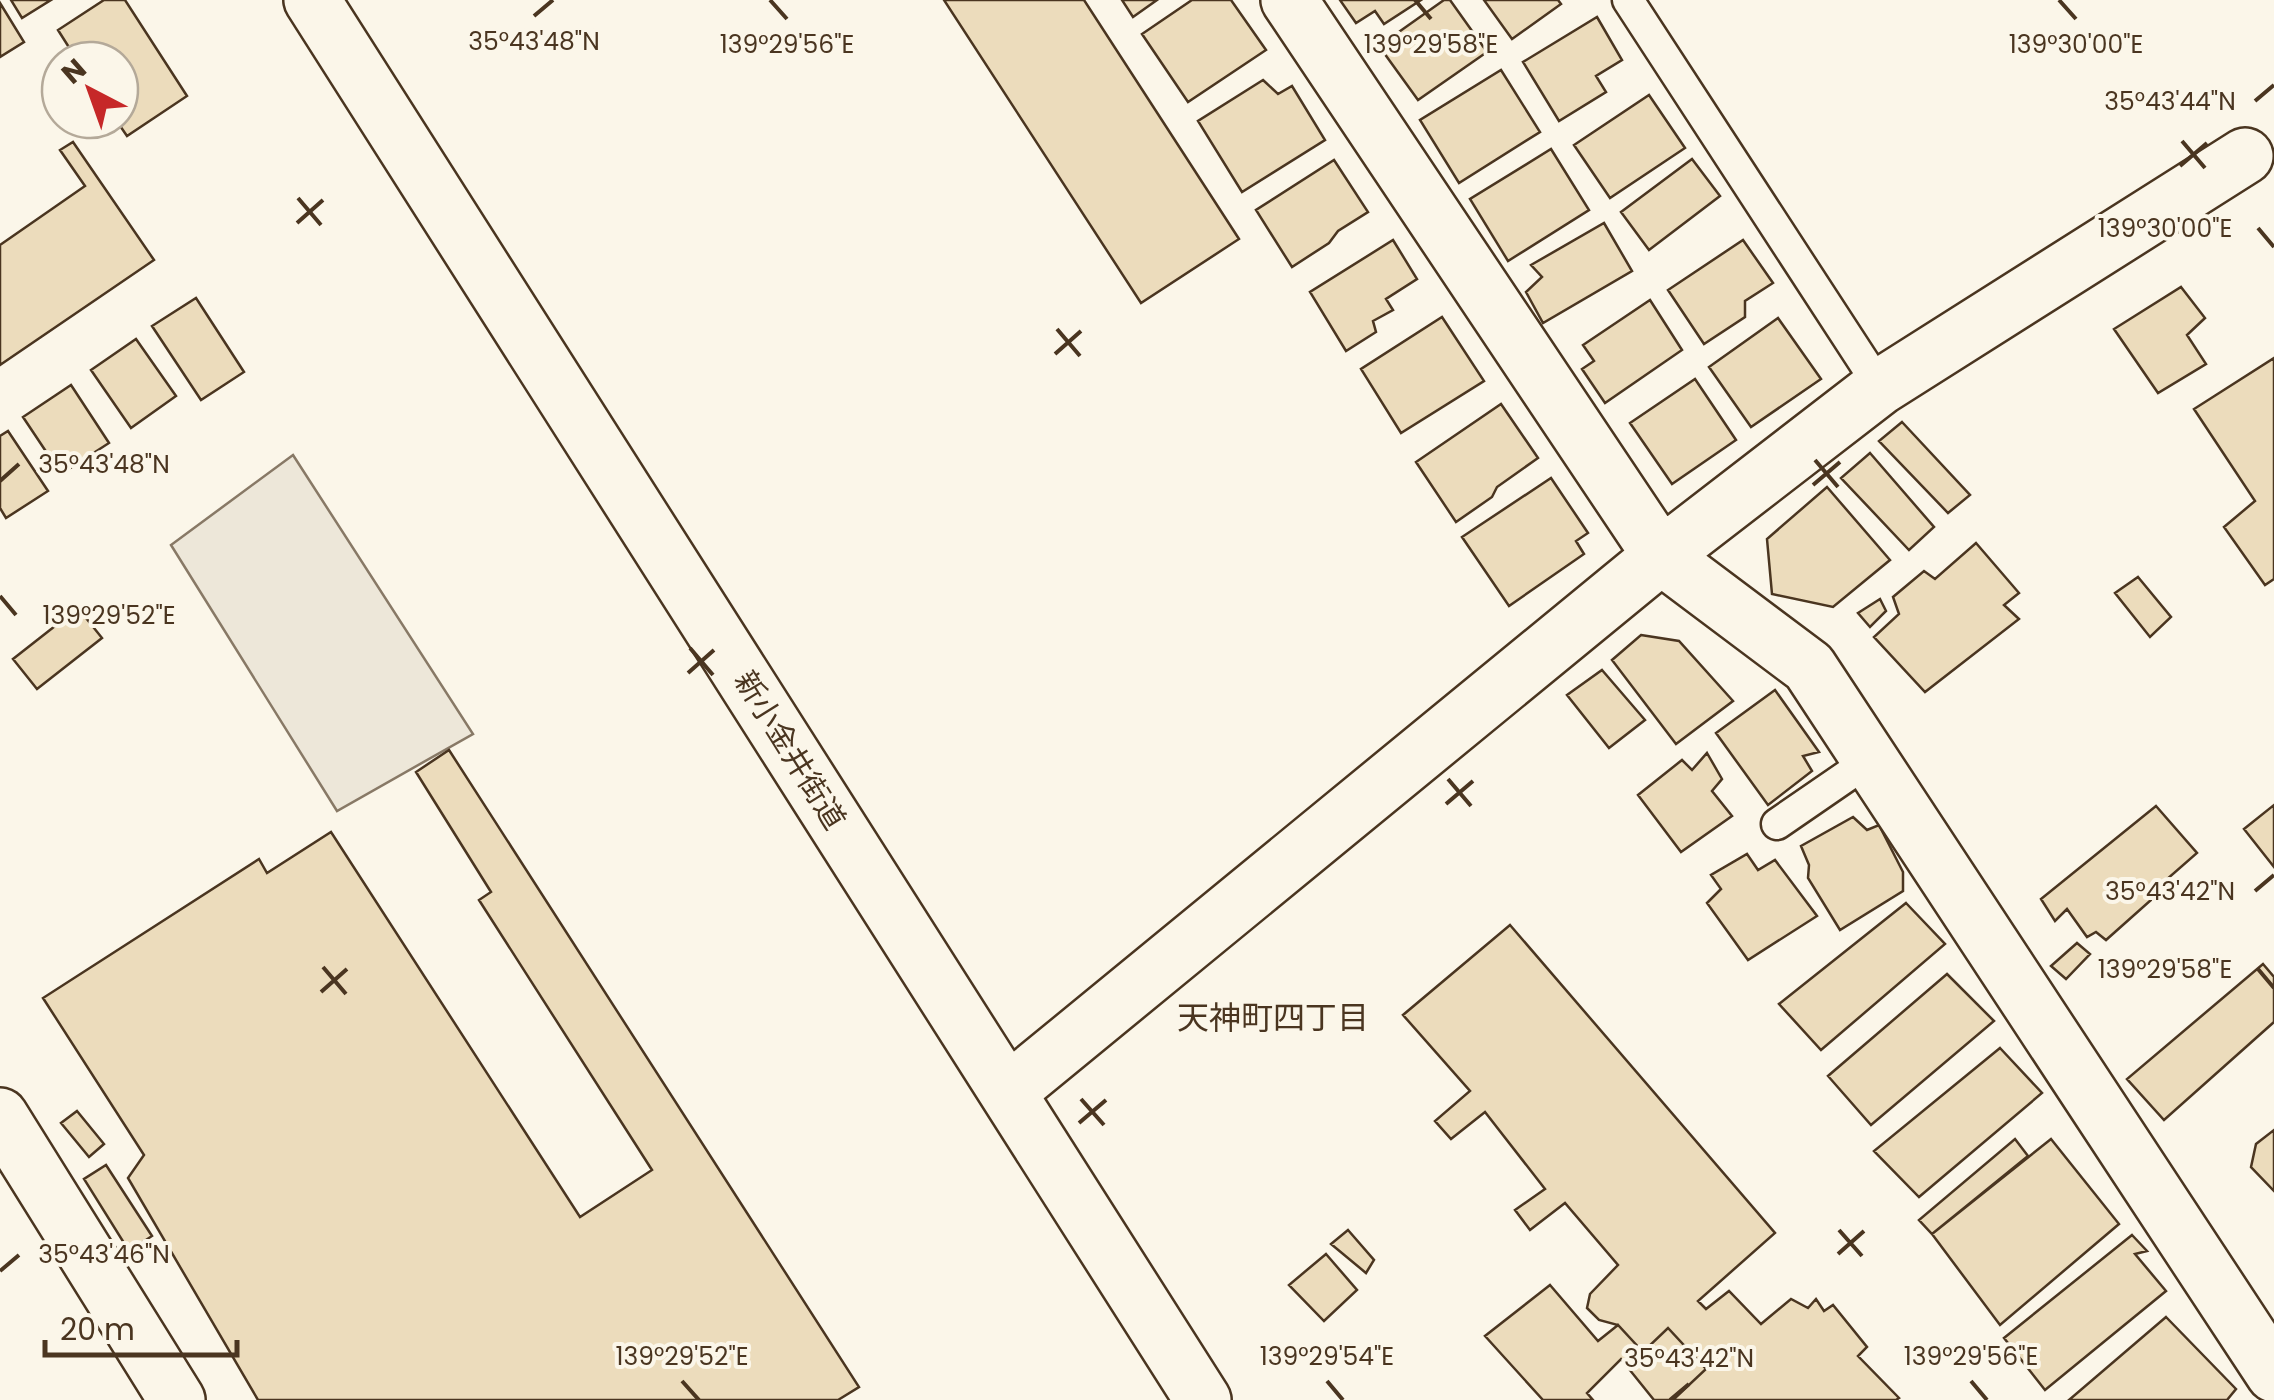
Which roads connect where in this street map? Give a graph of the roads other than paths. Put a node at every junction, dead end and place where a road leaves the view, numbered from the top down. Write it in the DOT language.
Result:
graph roads {
  1 [pos="312,0"];
  2 [pos="1289,0"];
  3 [pos="1628,0"];
  4 [pos="2244,156"];
  5 [pos="1880,387"];
  6 [pos="1661,556"];
  7 [pos="1870,760"];
  8 [pos="1777,824"];
  9 [pos="1008,1092"];
  10 [pos="0,1116"];
  11 [pos="2274,1374"];
  12 [pos="177,1400"];
  13 [pos="1203,1400"];
  1 -- 9 [label="street, 新小金井街道"];
  2 -- 6 [label="street"];
  3 -- 5 [label="lane"];
  4 -- 5 [label="street"];
  5 -- 6 [label="street"];
  6 -- 7 [label="street"];
  6 -- 9 [label="street"];
  7 -- 8 [label="lane"];
  7 -- 11 [label="street"];
  9 -- 13 [label="street, 新小金井街道"];
  10 -- 12 [label="street"];
}
